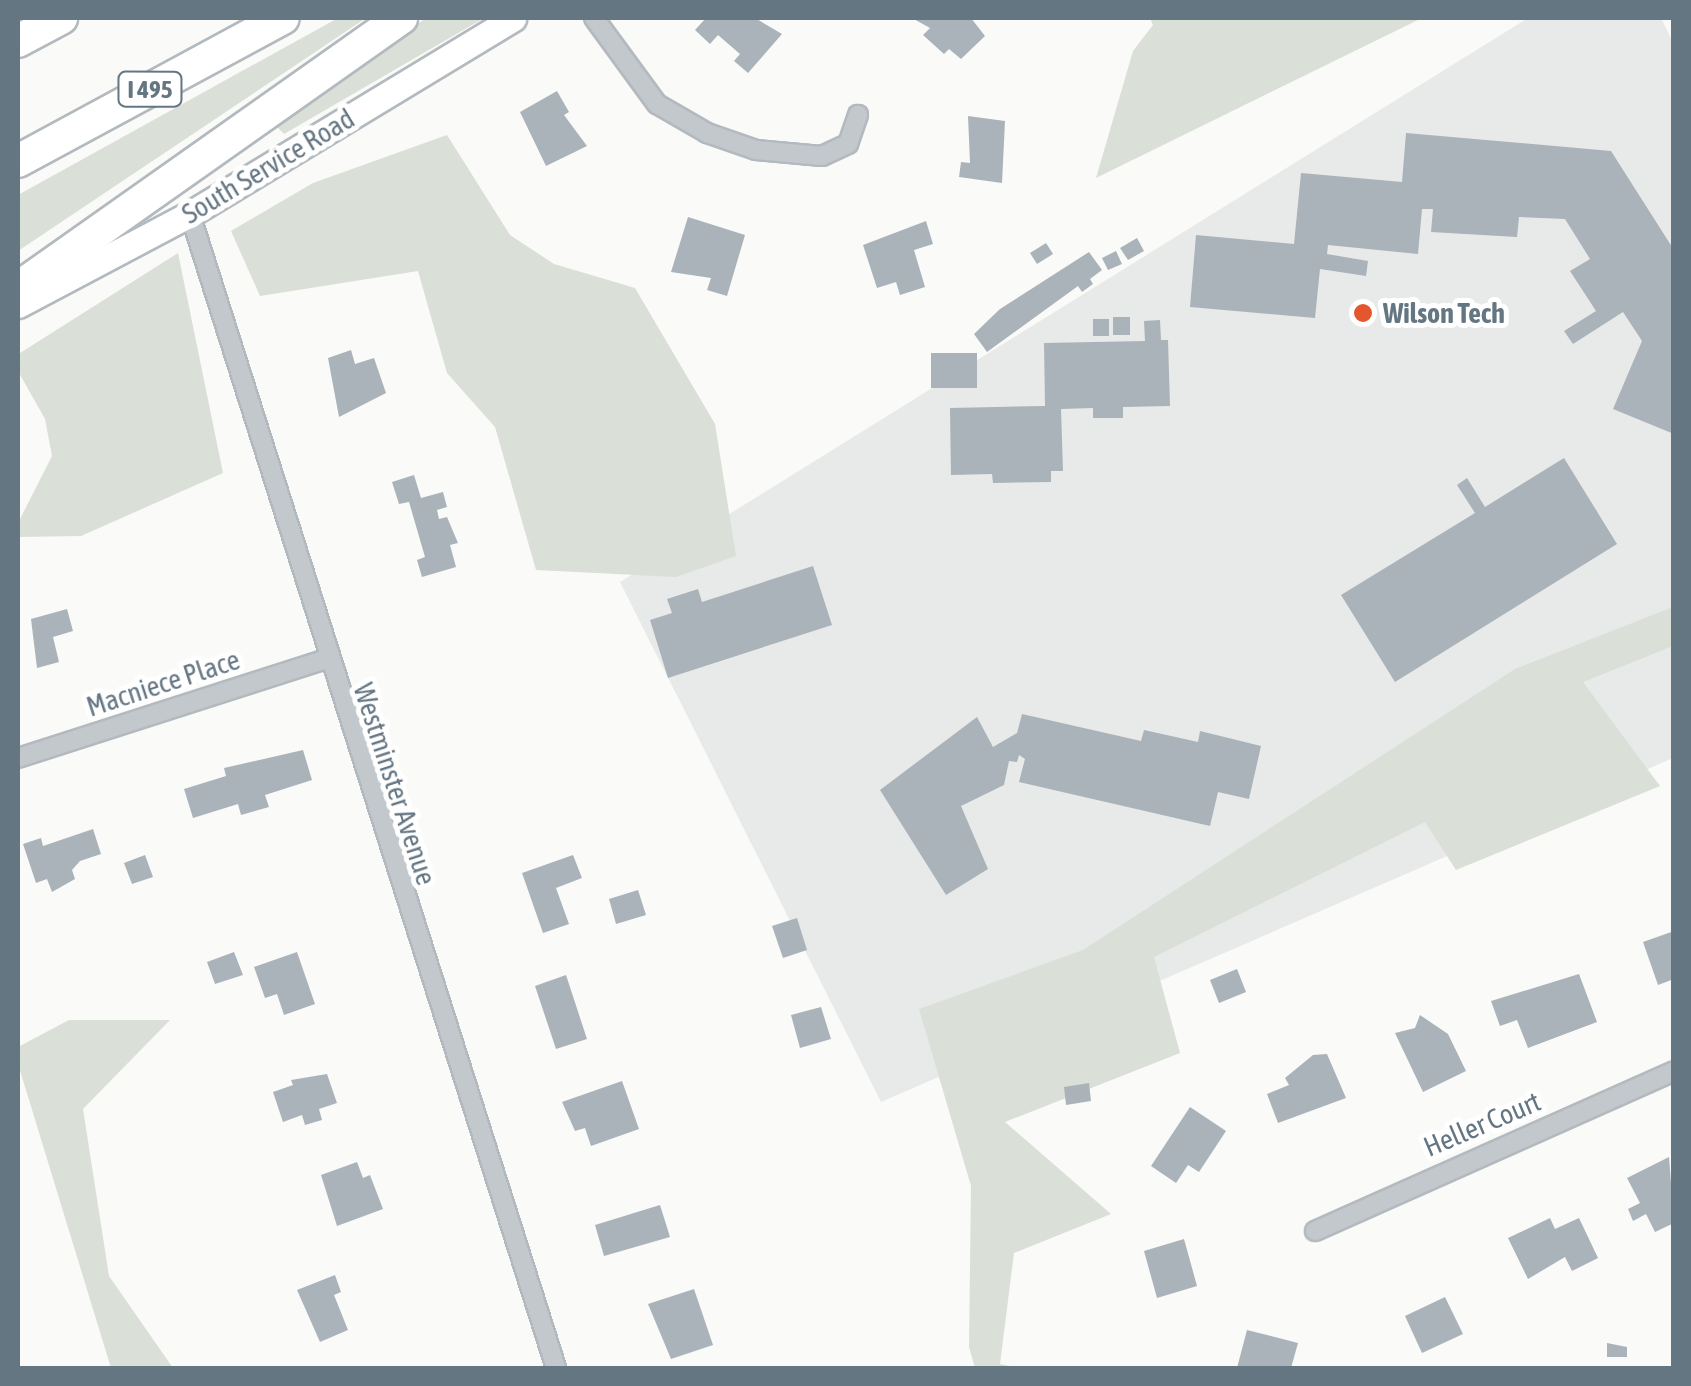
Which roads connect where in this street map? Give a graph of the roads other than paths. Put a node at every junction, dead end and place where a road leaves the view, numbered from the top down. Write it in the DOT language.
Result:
graph roads {
  1 [pos="61,18"];
  2 [pos="283,18"];
  3 [pos="402,18"];
  4 [pos="512,18"];
  5 [pos="594,18"];
  6 [pos="18,42"];
  7 [pos="858,115"];
  8 [pos="18,161"];
  9 [pos="190,214"];
  10 [pos="18,288"];
  11 [pos="18,305"];
  12 [pos="326,659"];
  13 [pos="18,758"];
  14 [pos="1674,1071"];
  15 [pos="1315,1231"];
  16 [pos="556,1368"];
  1 -- 6 [label="highway"];
  2 -- 8 [label="highway, I 495"];
  3 -- 10 [label="highway"];
  4 -- 9 [label="main road, South Service Road"];
  5 -- 7 [label="street"];
  9 -- 11 [label="main road, South Service Road"];
  9 -- 12 [label="street, Westminster Avenue"];
  12 -- 13 [label="street, Macniece Place"];
  12 -- 16 [label="street, Westminster Avenue"];
  14 -- 15 [label="street, Heller Court"];
}
